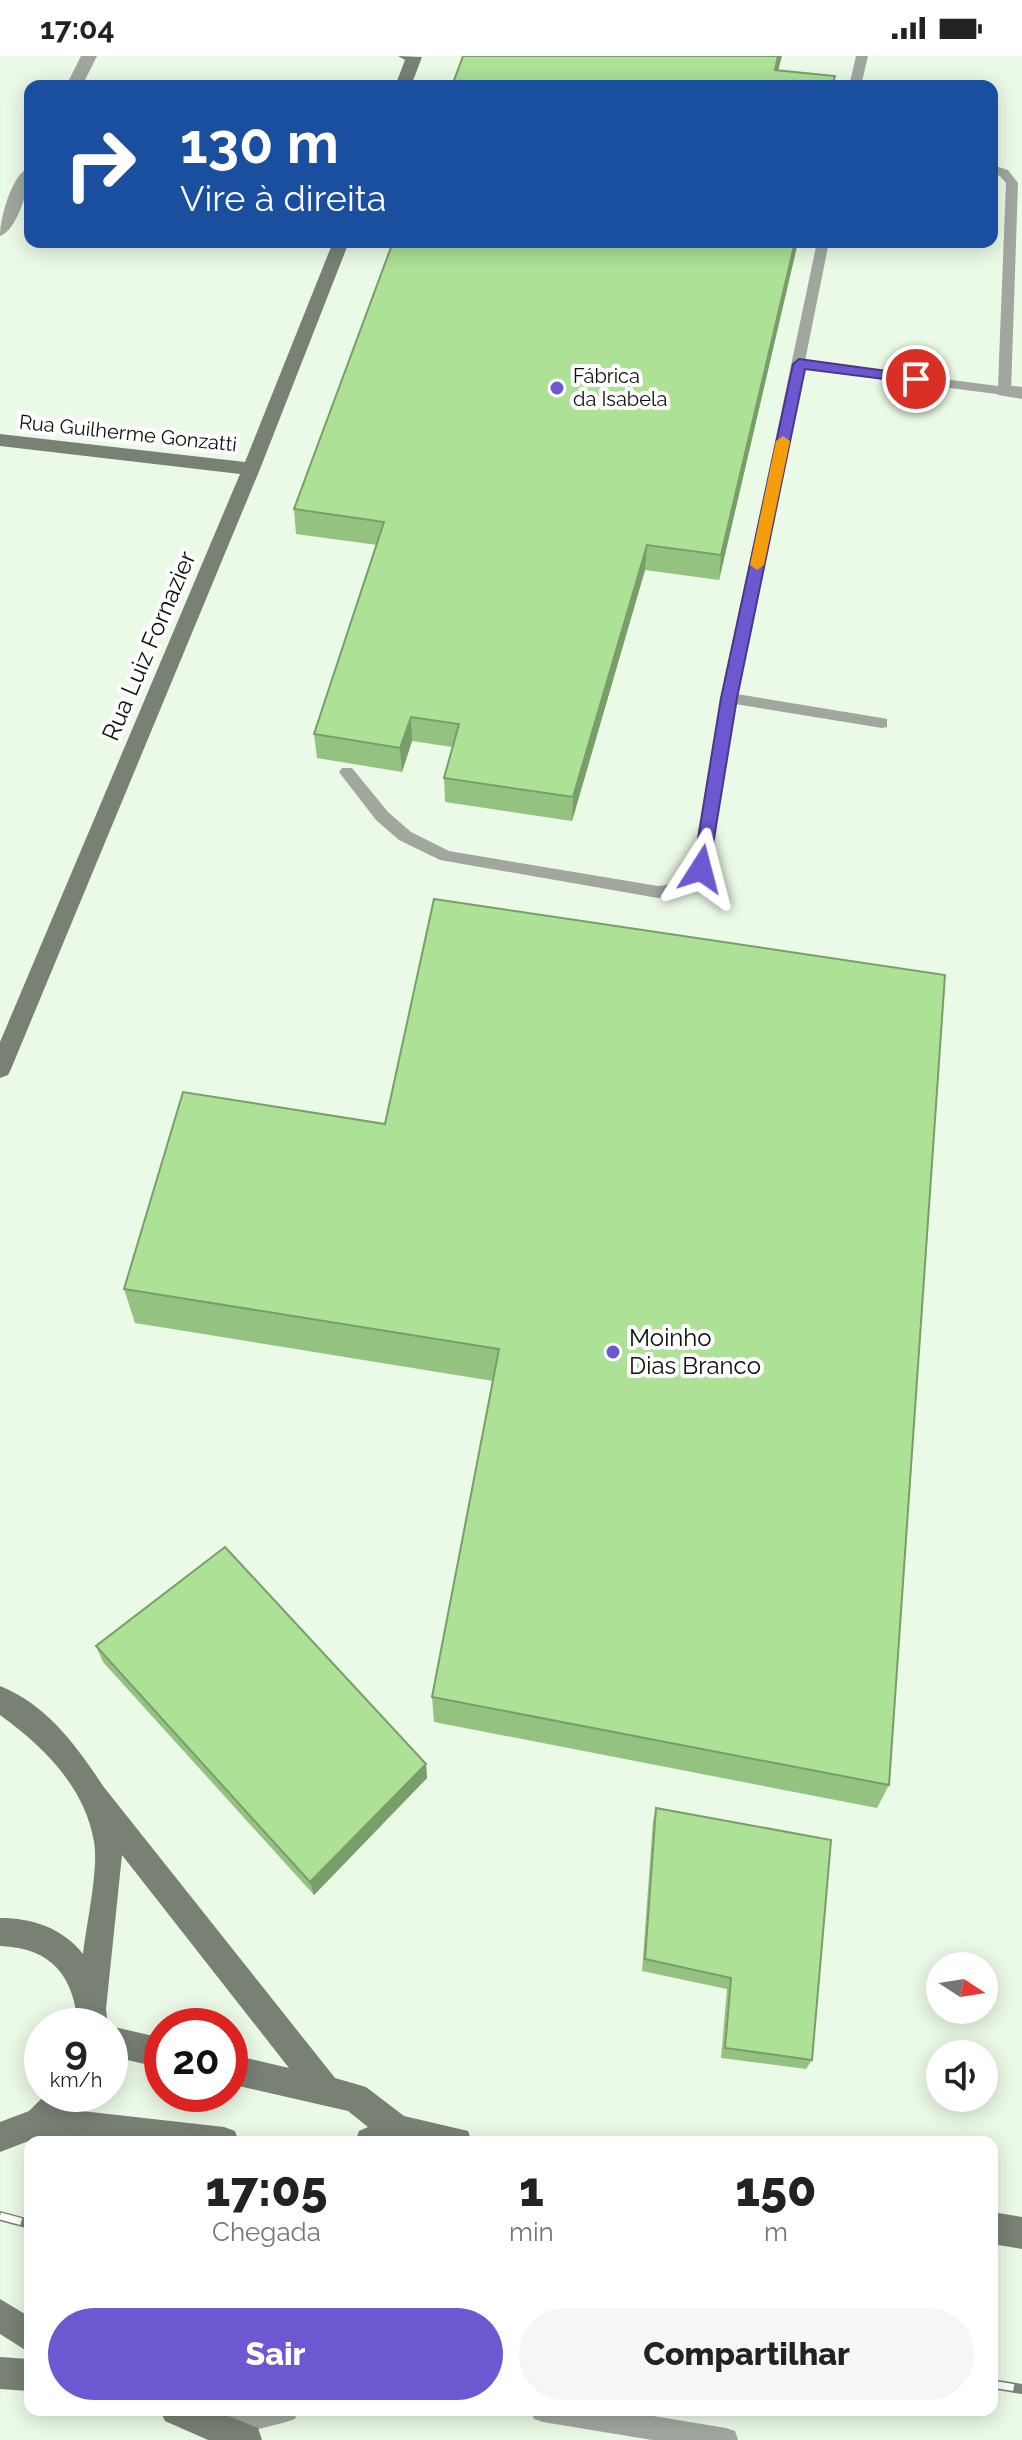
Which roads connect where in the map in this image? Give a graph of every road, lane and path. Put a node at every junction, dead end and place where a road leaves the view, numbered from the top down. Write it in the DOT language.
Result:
graph roads {
  1 [pos="89,56"];
  2 [pos="406,56"];
  3 [pos="414,56"];
  4 [pos="862,56"];
  5 [pos="77,80"];
  6 [pos="405,80"];
  7 [pos="856,80"];
  8 [pos="998,171"];
  9 [pos="24,184"];
  10 [pos="0,231"];
  11 [pos="339,248"];
  12 [pos="822,248"];
  13 [pos="799,364"];
  14 [pos="1013,392"];
  15 [pos="0,440"];
  16 [pos="251,469"];
  17 [pos="729,698"];
  18 [pos="882,723"];
  19 [pos="347,772"];
  20 [pos="0,1069"];
  21 [pos="0,1699"];
  22 [pos="93,1796"];
  23 [pos="0,1932"];
  24 [pos="91,2008"];
  25 [pos="94,2008"];
  26 [pos="248,2073"];
  27 [pos="326,2091"];
  28 [pos="49,2112"];
  29 [pos="39,2122"];
  30 [pos="168,2136"];
  31 [pos="384,2136"];
  32 [pos="0,2137"];
  33 [pos="998,2229"];
  34 [pos="1022,2233"];
  35 [pos="0,2315"];
  36 [pos="24,2333"];
  37 [pos="0,2373"];
  38 [pos="24,2375"];
  39 [pos="187,2416"];
  40 [pos="272,2416"];
  41 [pos="580,2416"];
  42 [pos="225,2436"];
  43 [pos="726,2440"];
  1 -- 5 [label="street"];
  2 -- 3 [label="street"];
  3 -- 6 [label="street"];
  4 -- 7 [label="lane"];
  8 -- 14 [label="lane"];
  9 -- 10 [label="street"];
  11 -- 16 [label="street, Rua Luiz Fornazier"];
  12 -- 13 [label="lane"];
  13 -- 14 [label="lane"];
  13 -- 17 [label="lane"];
  15 -- 16 [label="street, Rua Guilherme Gonzatti"];
  16 -- 20 [label="street, Rua Luiz Fornazier"];
  17 -- 18 [label="lane"];
  17 -- 19 [label="lane"];
  21 -- 22 [label="street"];
  22 -- 25 [label="street"];
  22 -- 27 [label="street"];
  23 -- 24 [label="street"];
  26 -- 27 [label="street"];
  27 -- 31 [label="street"];
  28 -- 29 [label="street"];
  29 -- 30 [label="street"];
  29 -- 32 [label="street"];
  33 -- 34 [label="street"];
  35 -- 36 [label="street"];
  37 -- 38 [label="street"];
  39 -- 42 [label="street"];
  40 -- 42 [label="lane"];
  41 -- 43 [label="lane"];
}
